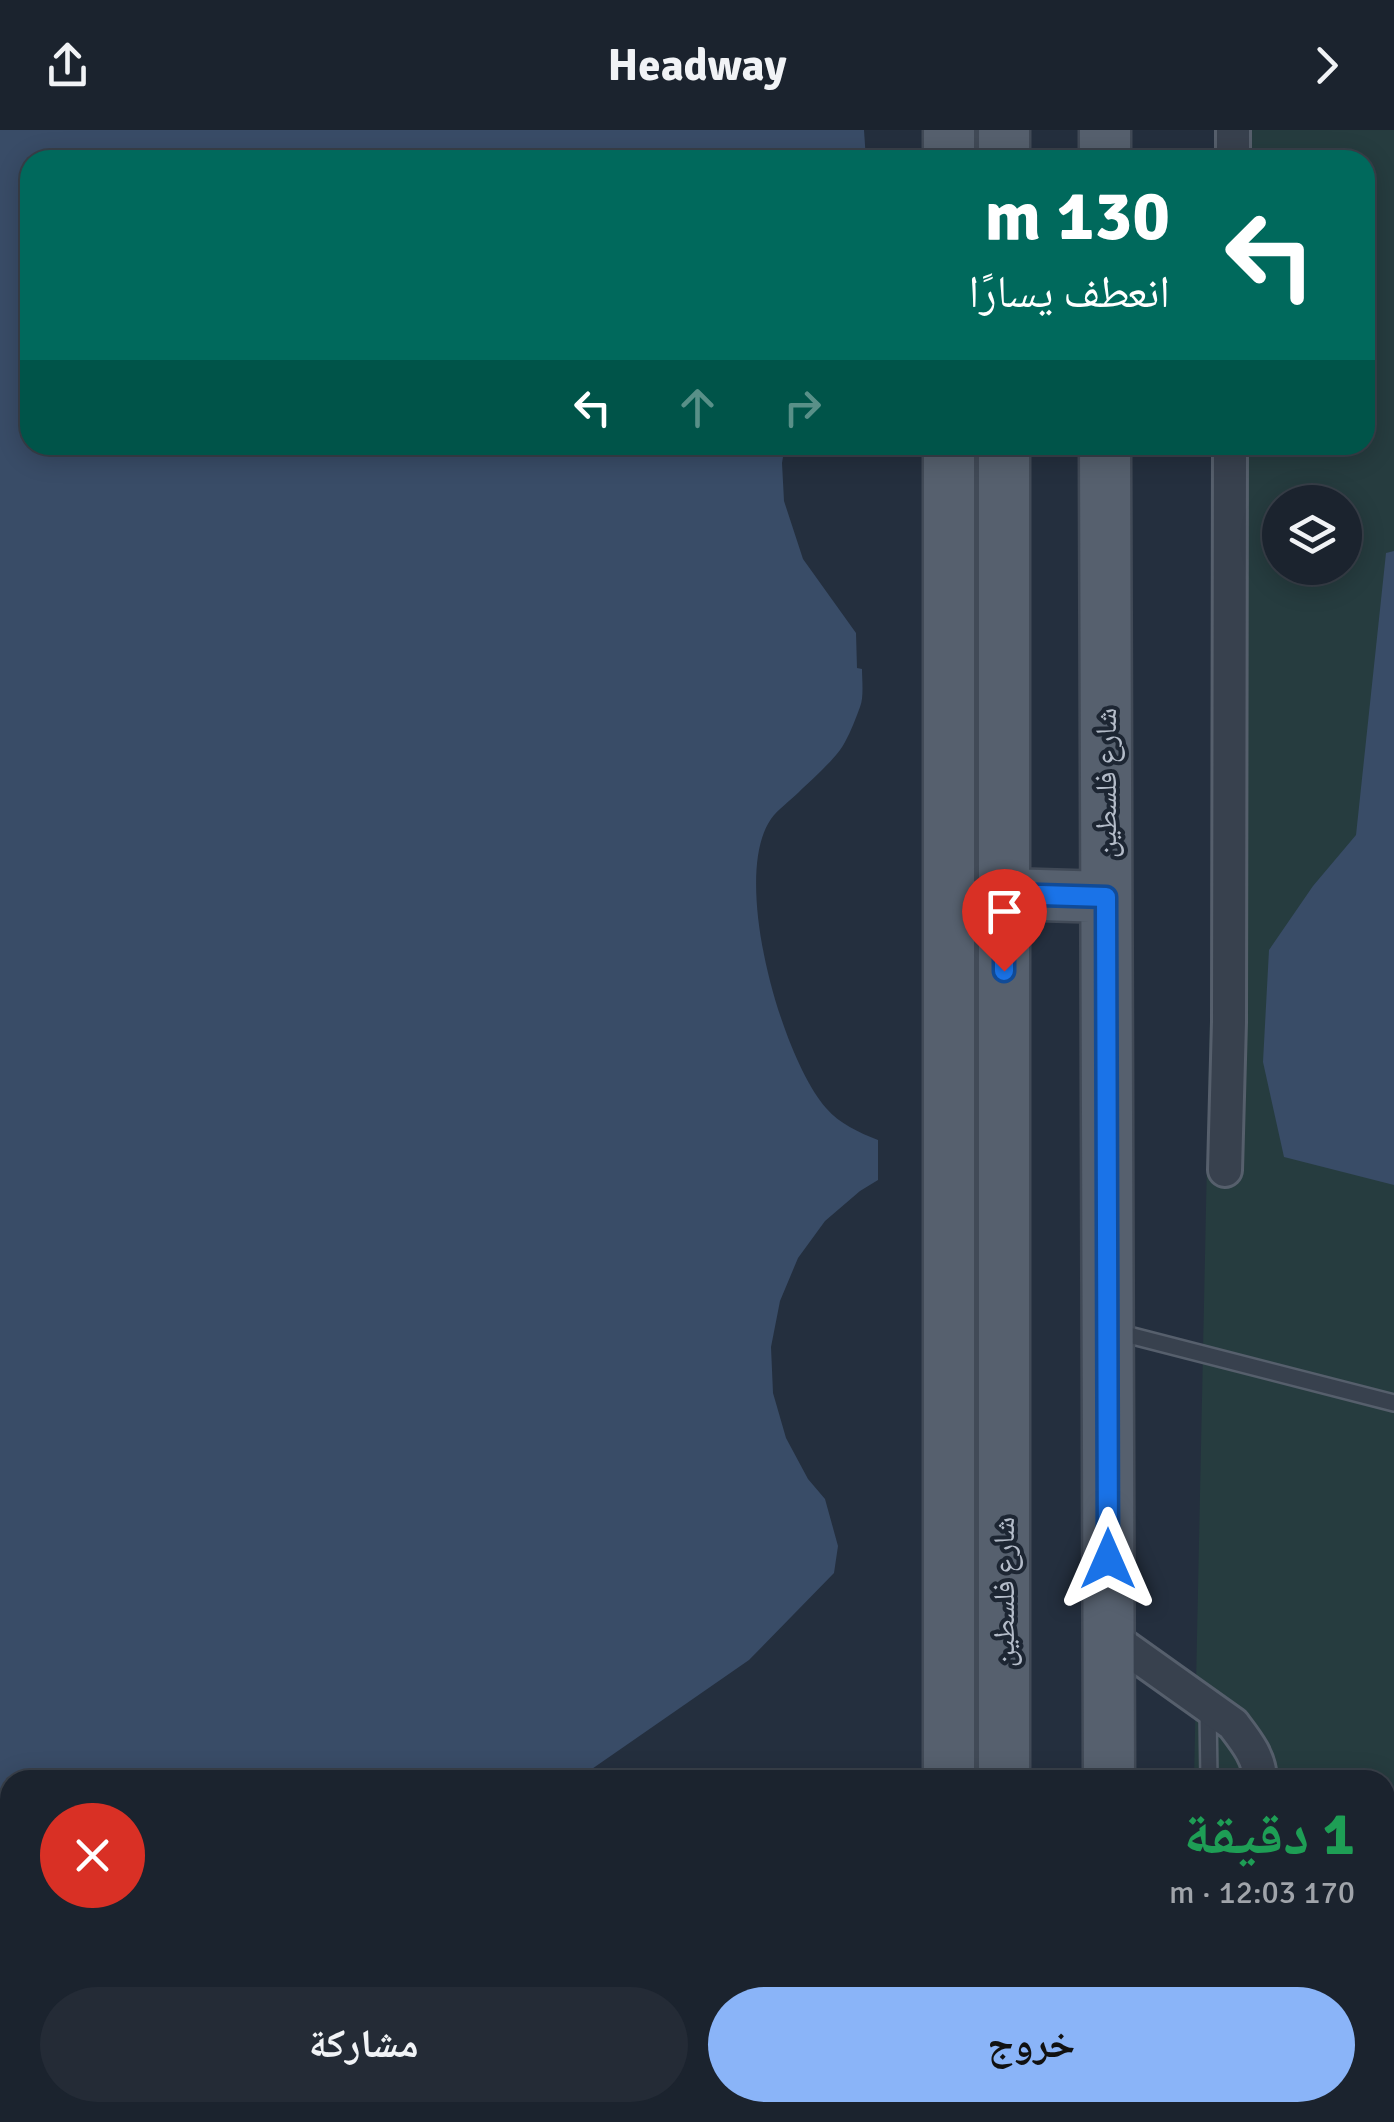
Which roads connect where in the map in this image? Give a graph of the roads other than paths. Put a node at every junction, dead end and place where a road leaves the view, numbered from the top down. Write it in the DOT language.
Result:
graph roads {
  1 [pos="949,455"];
  2 [pos="1004,455"];
  3 [pos="1105,455"];
  4 [pos="1230,455"];
  5 [pos="1004,894"];
  6 [pos="1106,897"];
  7 [pos="1225,1170"];
  8 [pos="1107,1330"];
  9 [pos="1394,1403"];
  10 [pos="1108,1636"];
  11 [pos="1208,1706"];
  12 [pos="949,1770"];
  13 [pos="1004,1770"];
  14 [pos="1109,1770"];
  15 [pos="1209,1770"];
  16 [pos="1260,1770"];
  1 -- 12 [label="main road"];
  2 -- 5 [label="main road, شارع فلسطين"];
  3 -- 6 [label="main road, شارع فلسطين"];
  4 -- 7 [label="street"];
  5 -- 6 [label="main road"];
  5 -- 13 [label="main road, شارع فلسطين"];
  6 -- 8 [label="main road, شارع فلسطين"];
  8 -- 9 [label="lane"];
  8 -- 10 [label="main road, شارع فلسطين"];
  10 -- 11 [label="street"];
  10 -- 14 [label="main road, شارع فلسطين"];
  11 -- 15 [label="lane"];
  11 -- 16 [label="street"];
}
